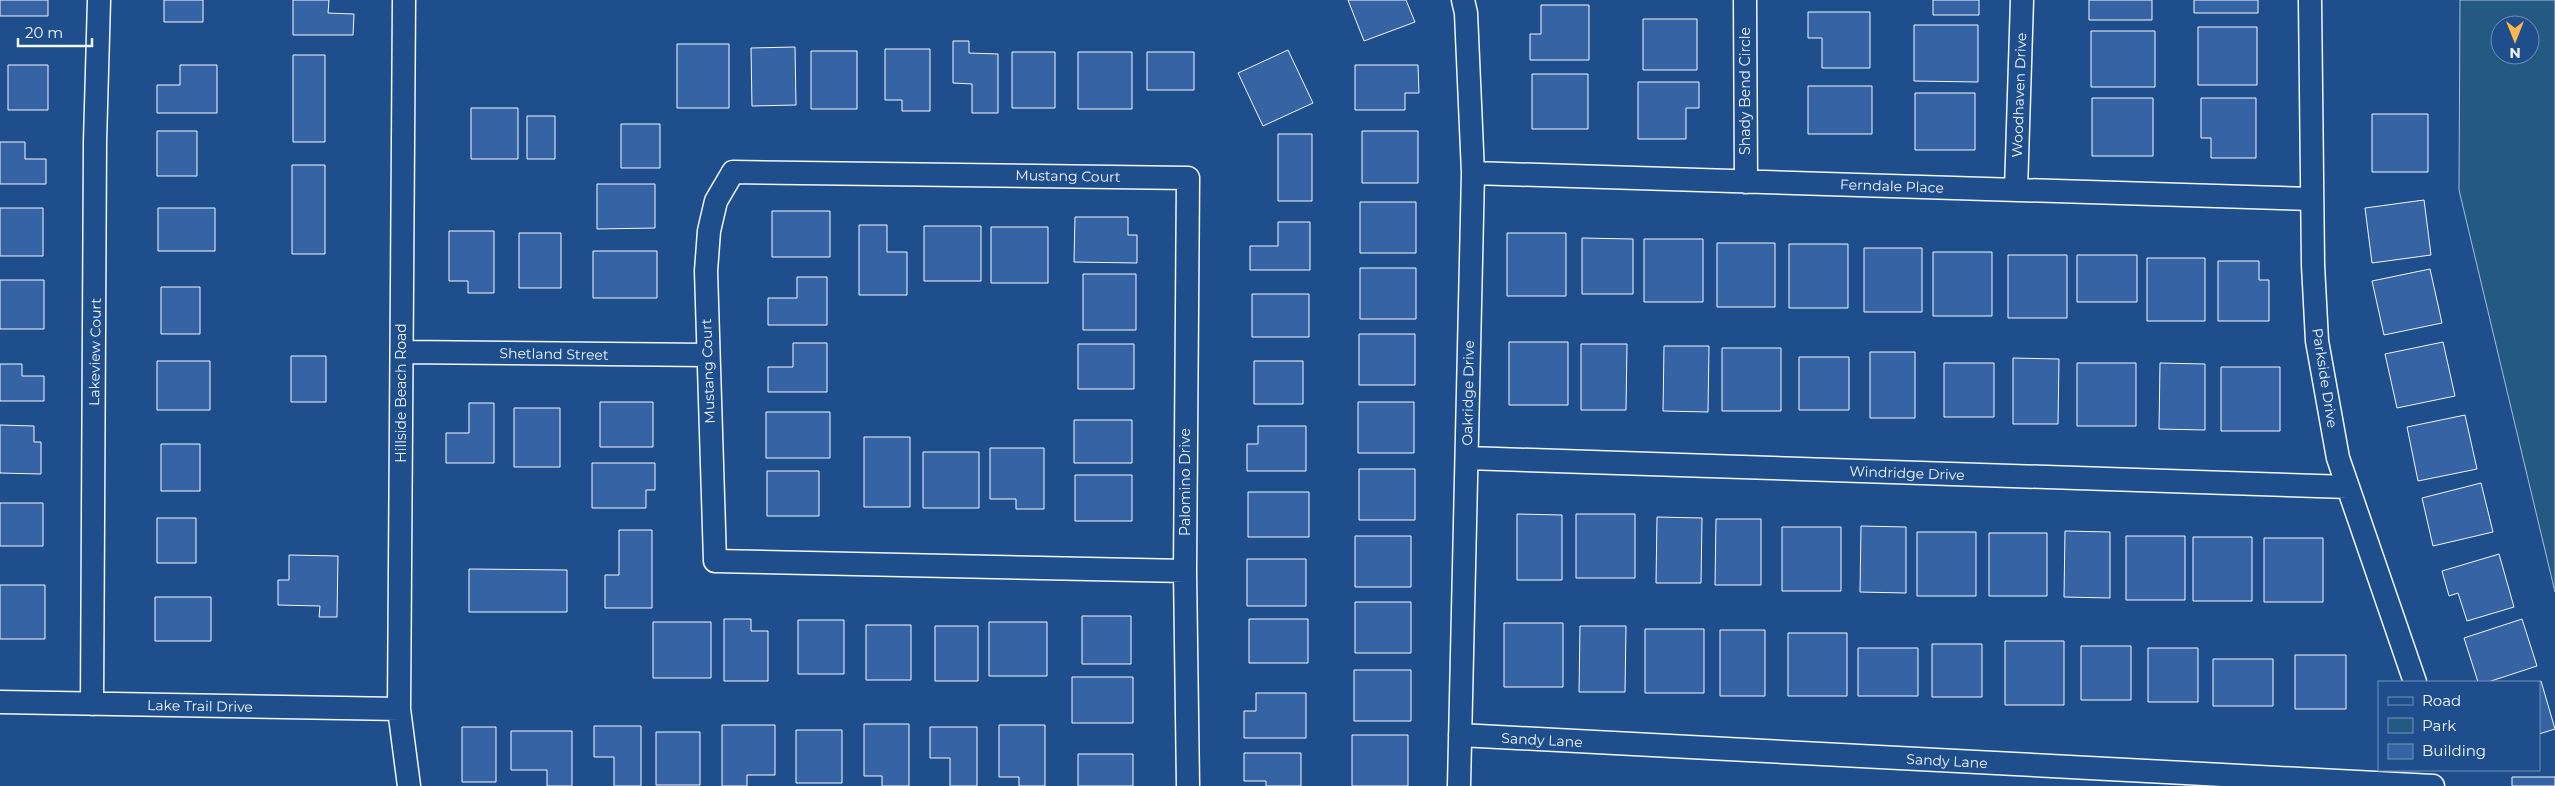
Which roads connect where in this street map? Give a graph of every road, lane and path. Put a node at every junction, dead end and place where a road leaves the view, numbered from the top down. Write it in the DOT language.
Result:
graph roads {
  1 [pos="99,0"];
  2 [pos="404,0"];
  3 [pos="1463,0"];
  4 [pos="1745,0"];
  5 [pos="2022,0"];
  6 [pos="2310,0"];
  7 [pos="1473,173"];
  8 [pos="1188,178"];
  9 [pos="1746,182"];
  10 [pos="2016,190"];
  11 [pos="2312,199"];
  12 [pos="402,352"];
  13 [pos="707,355"];
  14 [pos="1467,458"];
  15 [pos="2348,487"];
  16 [pos="1184,571"];
  17 [pos="2415,681"];
  18 [pos="0,702"];
  19 [pos="92,704"];
  20 [pos="399,709"];
  21 [pos="1460,736"];
  22 [pos="2442,771"];
  23 [pos="409,786"];
  24 [pos="1188,786"];
  25 [pos="1459,786"];
  26 [pos="2433,786"];
  27 [pos="2445,786"];
  1 -- 19 [label="street, Lakeview Court"];
  2 -- 12 [label="street, Hillside Beach Road"];
  3 -- 7 [label="street, Oakridge Drive"];
  4 -- 9 [label="street, Shady Bend Circle"];
  5 -- 10 [label="street, Woodhaven Drive"];
  6 -- 11 [label="street, Parkside Drive"];
  7 -- 9 [label="street, Ferndale Place"];
  7 -- 14 [label="street, Oakridge Drive"];
  8 -- 13 [label="street, Mustang Court"];
  8 -- 16 [label="street, Palomino Drive"];
  9 -- 10 [label="street, Ferndale Place"];
  10 -- 11 [label="street, Ferndale Place"];
  11 -- 15 [label="street, Parkside Drive"];
  12 -- 13 [label="street, Shetland Street"];
  12 -- 20 [label="street, Hillside Beach Road"];
  13 -- 16 [label="street, Mustang Court"];
  14 -- 15 [label="street, Windridge Drive"];
  14 -- 21 [label="street, Oakridge Drive"];
  15 -- 17 [label="street, Parkside Drive"];
  16 -- 24 [label="street, Palomino Drive"];
  18 -- 19 [label="street, Lake Trail Drive"];
  19 -- 20 [label="street, Lake Trail Drive"];
  20 -- 23 [label="street, Hillside Beach Road"];
  21 -- 25 [label="street, Oakridge Drive"];
  21 -- 26 [label="street, Sandy Lane"];
  22 -- 27 [label="street"];
}
